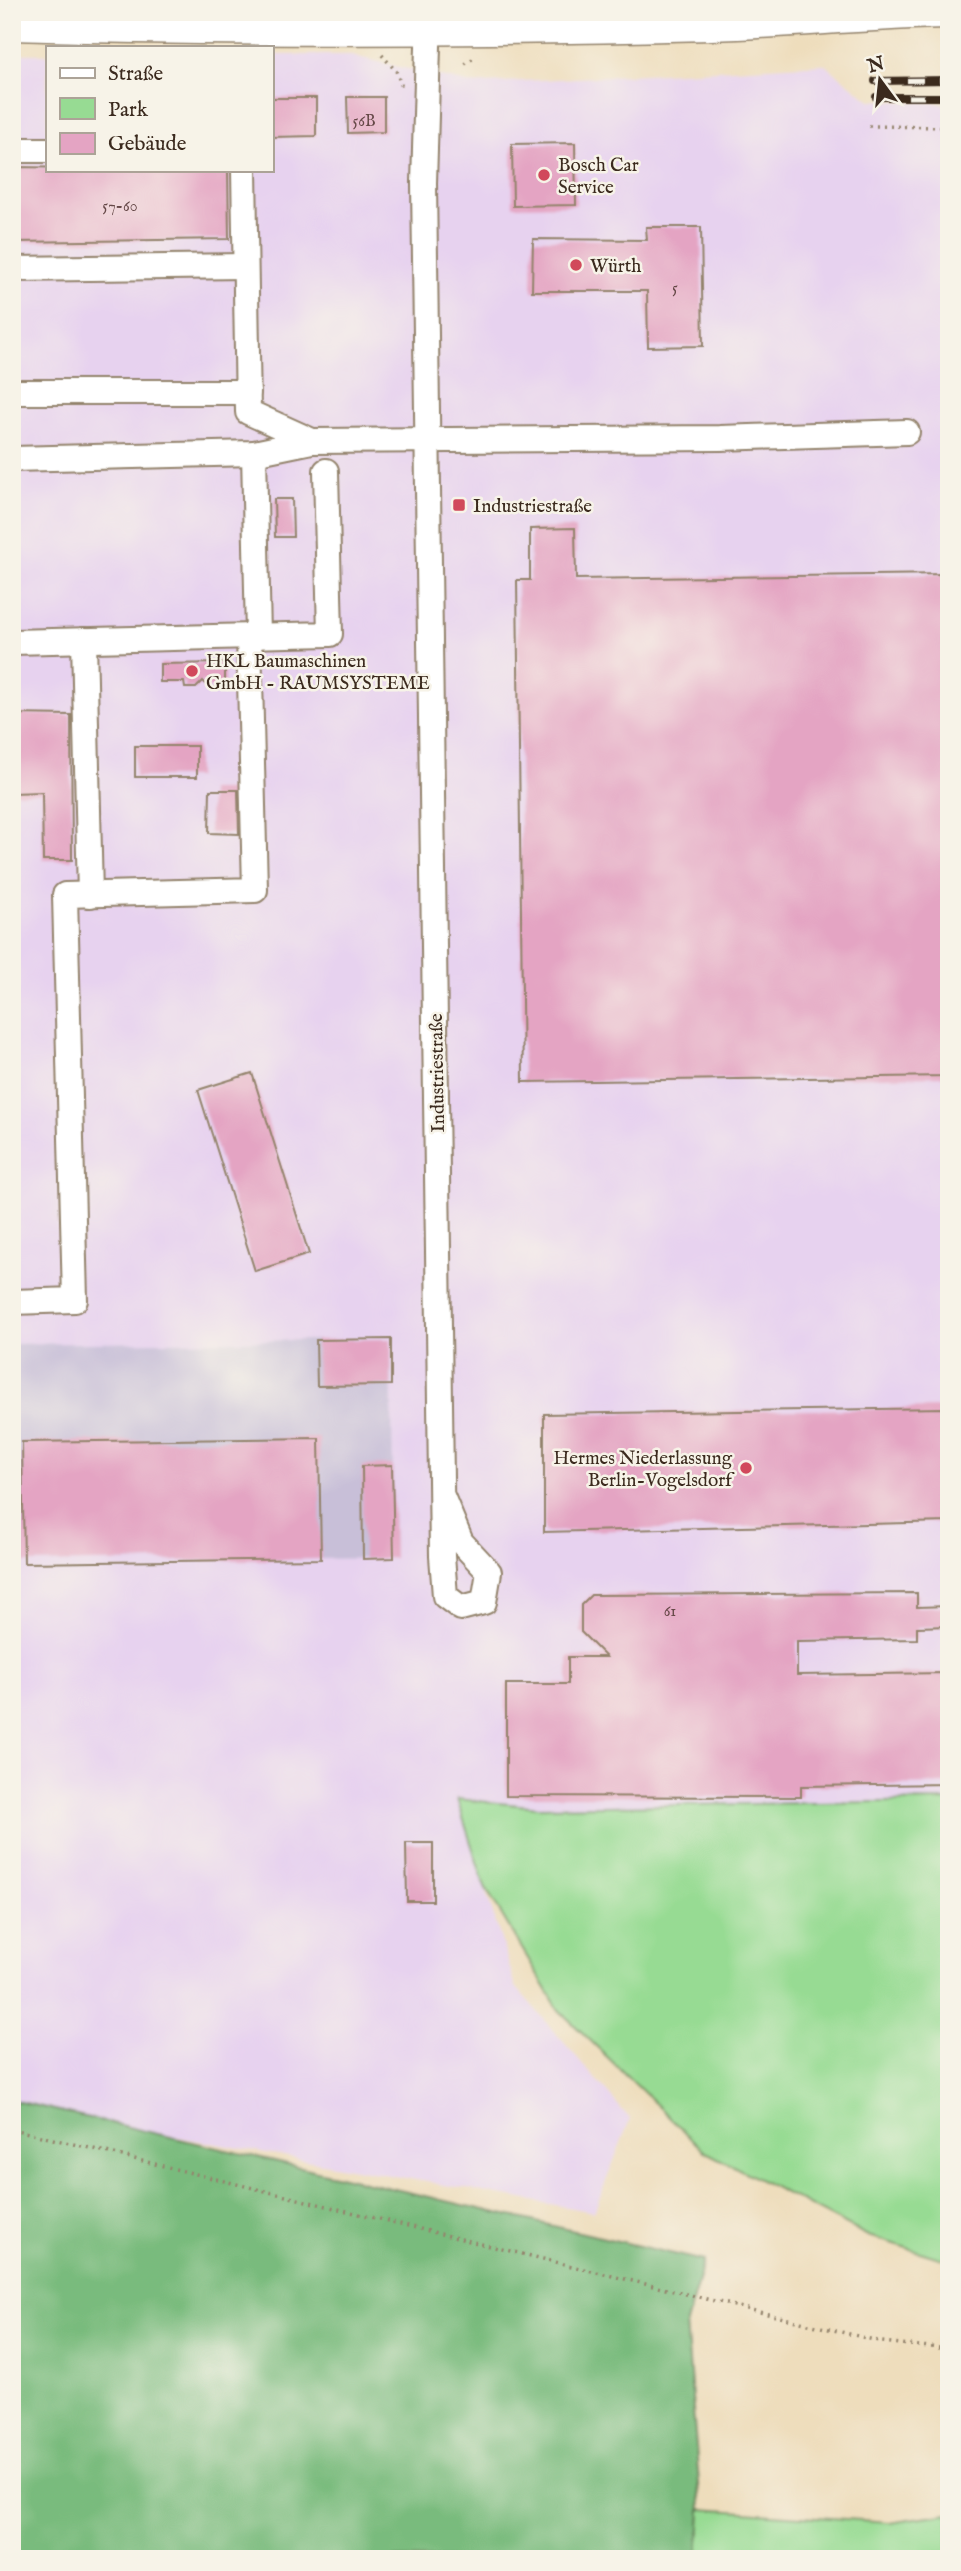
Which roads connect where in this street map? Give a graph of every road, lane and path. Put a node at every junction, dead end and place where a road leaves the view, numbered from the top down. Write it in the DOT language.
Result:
graph roads {
  1 [pos="949,12"];
  2 [pos="877,13"];
  3 [pos="429,21"];
  4 [pos="12,24"];
  5 [pos="382,55"];
  6 [pos="475,57"];
  7 [pos="391,63"];
  8 [pos="465,64"];
  9 [pos="869,126"];
  10 [pos="949,127"];
  11 [pos="12,150"];
  12 [pos="46,150"];
  13 [pos="244,172"];
  14 [pos="245,266"];
  15 [pos="12,269"];
  16 [pos="12,392"];
  17 [pos="248,392"];
  18 [pos="907,432"];
  19 [pos="429,440"];
  20 [pos="312,442"];
  21 [pos="254,453"];
  22 [pos="12,459"];
  23 [pos="326,471"];
  24 [pos="253,636"];
  25 [pos="84,640"];
  26 [pos="12,642"];
  27 [pos="90,894"];
  28 [pos="12,1302"];
  29 [pos="442,1496"];
  30 [pos="12,2129"];
  31 [pos="949,2349"];
  1 -- 2 [label="main road"];
  2 -- 3 [label="main road"];
  3 -- 4 [label="main road"];
  3 -- 19 [label="street, Industriestraße"];
  5 -- 7 [label="path"];
  6 -- 8 [label="path"];
  9 -- 10 [label="path"];
  11 -- 12 [label="street"];
  13 -- 14 [label="street"];
  14 -- 15 [label="street"];
  14 -- 17 [label="street"];
  16 -- 17 [label="street"];
  17 -- 20 [label="street"];
  18 -- 19 [label="street"];
  19 -- 20 [label="street"];
  19 -- 29 [label="street, Industriestraße"];
  20 -- 21 [label="street"];
  21 -- 22 [label="street"];
  21 -- 24 [label="street"];
  23 -- 24 [label="street"];
  24 -- 25 [label="street"];
  24 -- 27 [label="street"];
  25 -- 26 [label="street"];
  25 -- 27 [label="street"];
  27 -- 28 [label="street"];
  30 -- 31 [label="path"];
}
